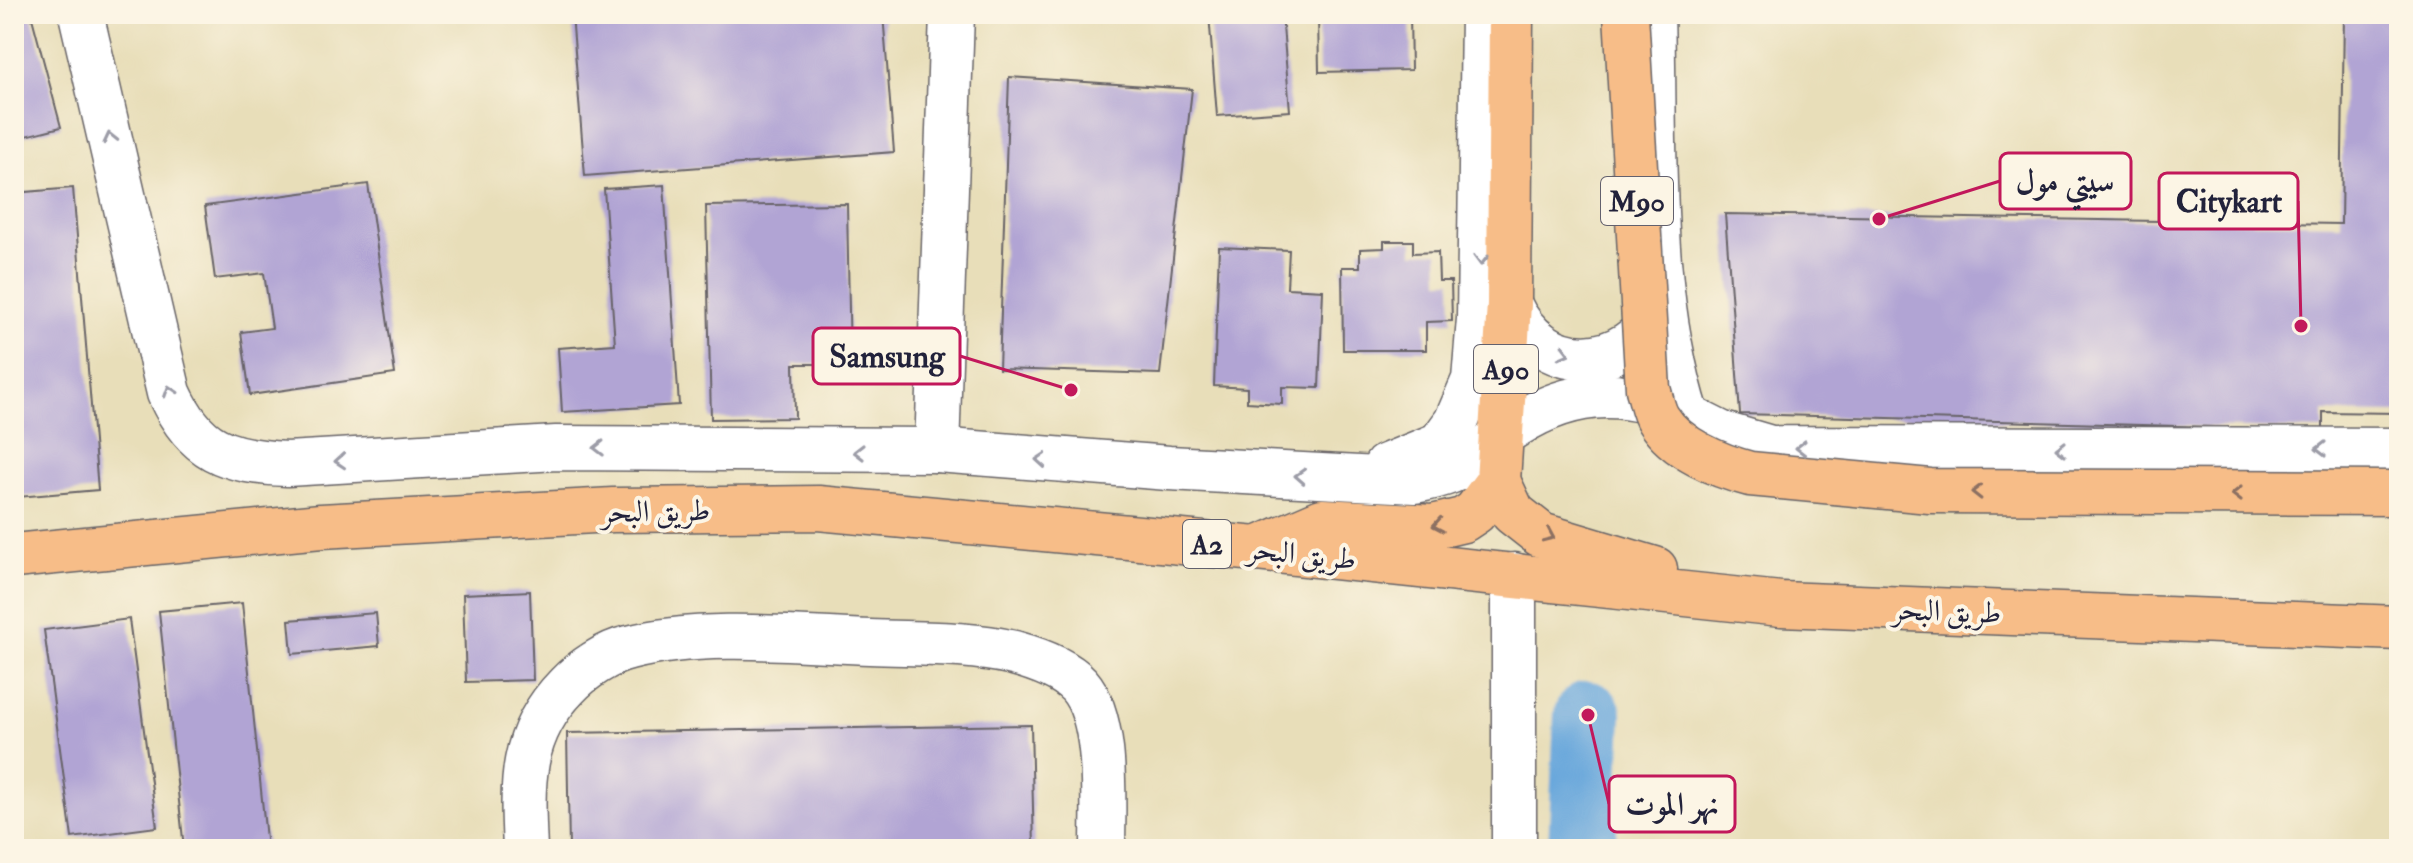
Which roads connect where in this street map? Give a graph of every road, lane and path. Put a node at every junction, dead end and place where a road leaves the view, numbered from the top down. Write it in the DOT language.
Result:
graph roads {
  1 [pos="81,14"];
  2 [pos="952,14"];
  3 [pos="1483,14"];
  4 [pos="1511,14"];
  5 [pos="1626,14"];
  6 [pos="1652,14"];
  7 [pos="1509,304"];
  8 [pos="1662,305"];
  9 [pos="1688,417"];
  10 [pos="1503,433"];
  11 [pos="937,450"];
  12 [pos="2399,450"];
  13 [pos="1350,478"];
  14 [pos="1498,481"];
  15 [pos="2399,493"];
  16 [pos="1257,549"];
  17 [pos="14,556"];
  18 [pos="1514,575"];
  19 [pos="1781,604"];
  20 [pos="2399,628"];
  21 [pos="525,849"];
  22 [pos="1103,849"];
  23 [pos="1514,849"];
  11 -- 1 [label="street, one-way"];
  2 -- 11 [label="street"];
  3 -- 13 [label="street, one-way"];
  4 -- 7 [label="highway"];
  15 -- 5 [label="highway, M90, one-way, bridge"];
  6 -- 8 [label="street"];
  7 -- 8 [label="street, one-way"];
  7 -- 10 [label="highway, A90"];
  8 -- 9 [label="street"];
  9 -- 10 [label="street"];
  12 -- 9 [label="street, one-way"];
  10 -- 13 [label="street"];
  10 -- 14 [label="highway, A90"];
  13 -- 11 [label="street, one-way"];
  14 -- 16 [label="highway, one-way"];
  14 -- 19 [label="highway, one-way"];
  16 -- 17 [label="highway, طريق البحر / A2"];
  16 -- 18 [label="highway, طريق البحر / A2"];
  18 -- 19 [label="highway, طريق البحر / A2"];
  18 -- 23 [label="street"];
  19 -- 20 [label="highway, طريق البحر / A2"];
  21 -- 22 [label="street"];
}
